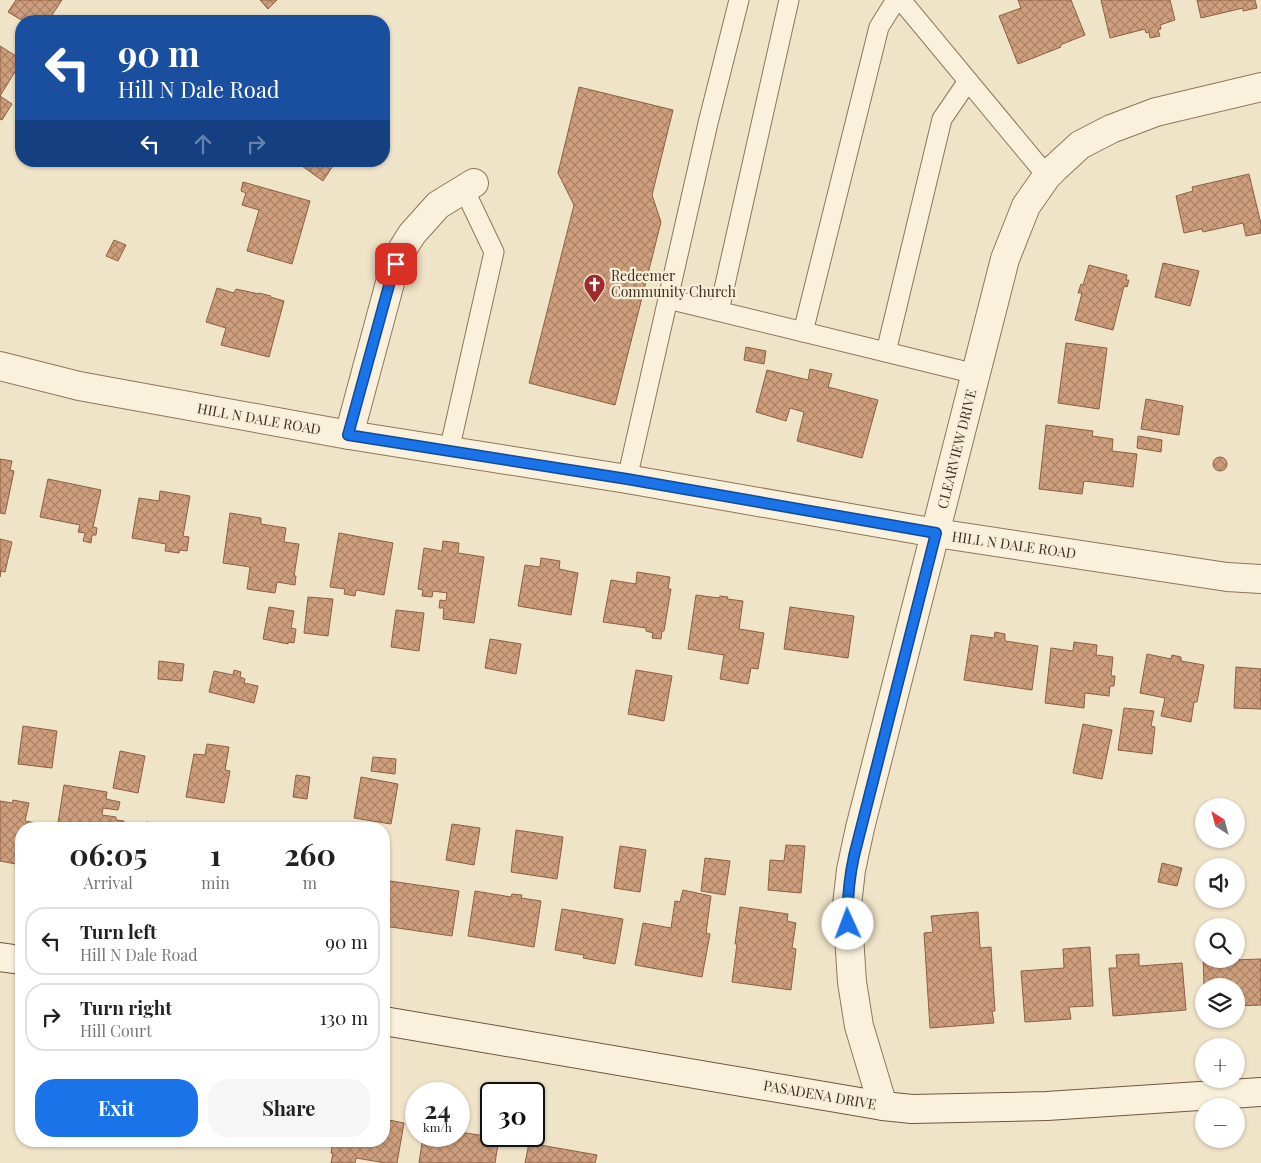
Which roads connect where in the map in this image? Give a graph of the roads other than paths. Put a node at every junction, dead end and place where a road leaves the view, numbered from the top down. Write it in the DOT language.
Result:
graph roads {
  1 [pos="738,0"];
  2 [pos="789,0"];
  3 [pos="896,0"];
  4 [pos="901,0"];
  5 [pos="968,81"];
  6 [pos="1261,87"];
  7 [pos="1047,176"];
  8 [pos="469,186"];
  9 [pos="668,299"];
  10 [pos="719,311"];
  11 [pos="803,332"];
  12 [pos="886,352"];
  13 [pos="0,366"];
  14 [pos="976,374"];
  15 [pos="348,435"];
  16 [pos="449,451"];
  17 [pos="627,479"];
  18 [pos="936,533"];
  19 [pos="1261,579"];
  20 [pos="0,957"];
  21 [pos="15,959"];
  22 [pos="390,1022"];
  23 [pos="1261,1092"];
  24 [pos="882,1106"];
  1 -- 9 [label="lane"];
  2 -- 10 [label="lane"];
  3 -- 11 [label="lane"];
  4 -- 5 [label="lane"];
  5 -- 7 [label="lane"];
  5 -- 12 [label="lane"];
  6 -- 7 [label="street, CLEARVIEW DRIVE"];
  7 -- 14 [label="street, CLEARVIEW DRIVE"];
  8 -- 15 [label="street"];
  8 -- 16 [label="lane"];
  9 -- 10 [label="lane"];
  9 -- 17 [label="lane"];
  10 -- 11 [label="lane"];
  11 -- 12 [label="lane"];
  12 -- 14 [label="lane"];
  13 -- 15 [label="street, HILL N DALE ROAD"];
  14 -- 18 [label="street, CLEARVIEW DRIVE"];
  15 -- 16 [label="street, HILL N DALE ROAD"];
  16 -- 17 [label="street, HILL N DALE ROAD"];
  17 -- 18 [label="street, HILL N DALE ROAD"];
  18 -- 19 [label="street, HILL N DALE ROAD"];
  18 -- 24 [label="street, CLEARVIEW DRIVE"];
  20 -- 21 [label="street"];
  22 -- 24 [label="street, PASADENA DRIVE"];
  23 -- 24 [label="street, PASADENA DRIVE"];
}
